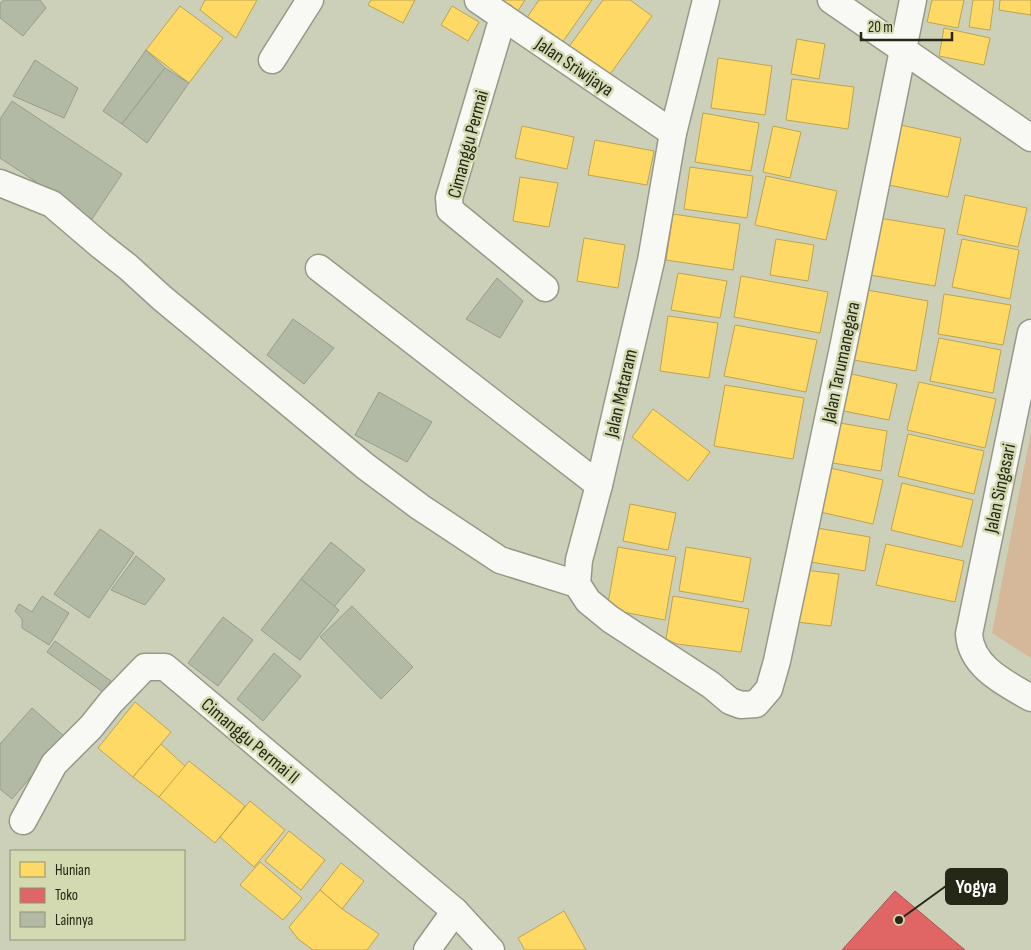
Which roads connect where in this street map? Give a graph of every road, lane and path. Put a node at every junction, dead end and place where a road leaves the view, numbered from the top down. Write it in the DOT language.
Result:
graph roads {
  1 [pos="310,0"];
  2 [pos="478,0"];
  3 [pos="706,0"];
  4 [pos="831,0"];
  5 [pos="913,0"];
  6 [pos="503,17"];
  7 [pos="904,49"];
  8 [pos="272,60"];
  9 [pos="673,133"];
  10 [pos="1031,138"];
  11 [pos="0,182"];
  12 [pos="319,268"];
  13 [pos="545,288"];
  14 [pos="1031,334"];
  15 [pos="598,486"];
  16 [pos="577,584"];
  17 [pos="1031,698"];
  18 [pos="23,821"];
  19 [pos="455,911"];
  20 [pos="427,950"];
  21 [pos="491,950"];
  1 -- 8 [label="street"];
  2 -- 6 [label="street, Jalan Sriwijaya"];
  3 -- 9 [label="street, Jalan Mataram"];
  4 -- 7 [label="street"];
  5 -- 7 [label="street, Jalan Tarumanegara"];
  6 -- 9 [label="street, Jalan Sriwijaya"];
  6 -- 13 [label="street, Cimanggu Permai"];
  7 -- 10 [label="street"];
  7 -- 16 [label="street, Jalan Tarumanegara"];
  9 -- 15 [label="street, Jalan Mataram"];
  11 -- 16 [label="street"];
  12 -- 15 [label="street"];
  14 -- 17 [label="street, Jalan Singasari"];
  15 -- 16 [label="street, Jalan Mataram"];
  18 -- 19 [label="street, Cimanggu Permai II"];
  19 -- 20 [label="street"];
  19 -- 21 [label="street, Cimanggu Permai II"];
}
